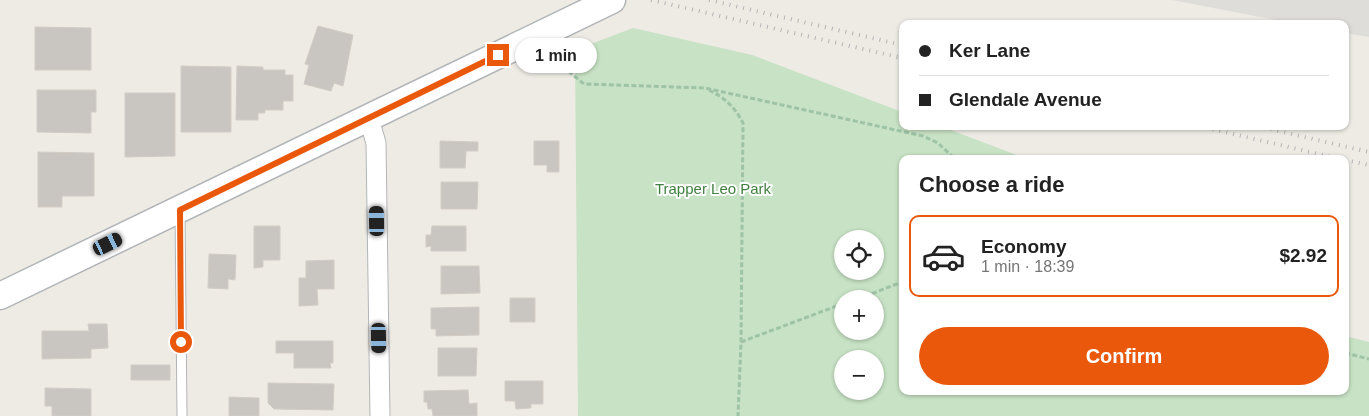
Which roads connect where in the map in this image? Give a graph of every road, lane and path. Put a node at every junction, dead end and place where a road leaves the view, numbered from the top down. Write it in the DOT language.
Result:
graph roads {
  1 [pos="612,0"];
  2 [pos="530,39"];
  3 [pos="705,88"];
  4 [pos="369,119"];
  5 [pos="951,155"];
  6 [pos="180,210"];
  7 [pos="899,283"];
  8 [pos="881,290"];
  9 [pos="0,296"];
  10 [pos="834,307"];
  11 [pos="741,342"];
  12 [pos="1349,354"];
  13 [pos="1369,359"];
  14 [pos="182,416"];
  15 [pos="380,416"];
  16 [pos="738,416"];
  1 -- 2 [label="main road"];
  2 -- 3 [label="path"];
  2 -- 4 [label="main road"];
  3 -- 5 [label="path"];
  3 -- 11 [label="path"];
  4 -- 6 [label="main road"];
  4 -- 15 [label="street"];
  6 -- 9 [label="main road"];
  6 -- 14 [label="lane"];
  7 -- 8 [label="path"];
  10 -- 11 [label="path"];
  11 -- 16 [label="path"];
  12 -- 13 [label="path"];
}
